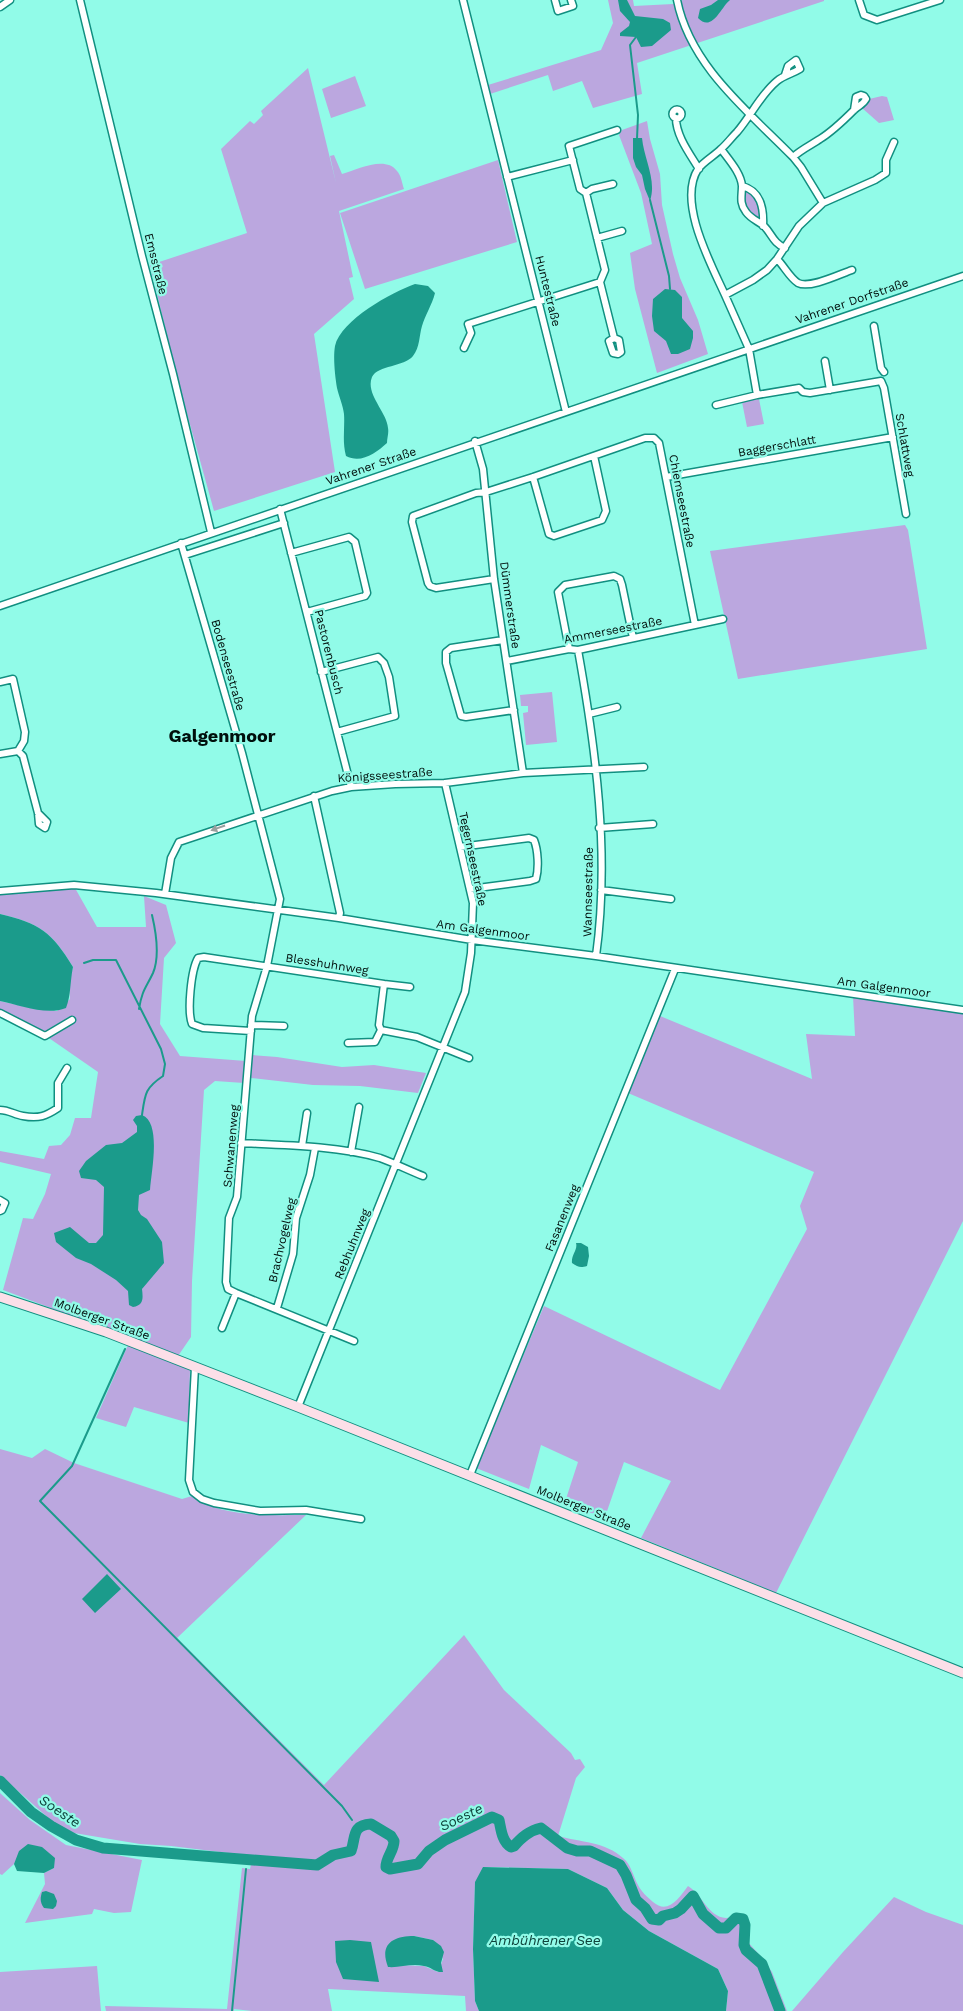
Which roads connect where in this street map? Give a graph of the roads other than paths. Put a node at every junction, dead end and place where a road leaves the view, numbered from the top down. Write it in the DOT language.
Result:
graph roads {
  1 [pos="10,0"];
  2 [pos="80,0"];
  3 [pos="463,0"];
  4 [pos="555,0"];
  5 [pos="571,0"];
  6 [pos="677,0"];
  7 [pos="859,0"];
  8 [pos="940,0"];
  9 [pos="0,7"];
  10 [pos="785,75"];
  11 [pos="854,110"];
  12 [pos="751,114"];
  13 [pos="676,118"];
  14 [pos="617,130"];
  15 [pos="894,142"];
  16 [pos="721,150"];
  17 [pos="793,157"];
  18 [pos="573,160"];
  19 [pos="699,169"];
  20 [pos="507,177"];
  21 [pos="613,184"];
  22 [pos="742,186"];
  23 [pos="586,193"];
  24 [pos="823,203"];
  25 [pos="763,226"];
  26 [pos="622,231"];
  27 [pos="597,238"];
  28 [pos="785,248"];
  29 [pos="777,259"];
  30 [pos="852,270"];
  31 [pos="963,276"];
  32 [pos="600,282"];
  33 [pos="725,295"];
  34 [pos="539,300"];
  35 [pos="874,326"];
  36 [pos="614,338"];
  37 [pos="464,348"];
  38 [pos="749,349"];
  39 [pos="825,361"];
  40 [pos="884,372"];
  41 [pos="830,390"];
  42 [pos="757,395"];
  43 [pos="716,405"];
  44 [pos="566,412"];
  45 [pos="893,438"];
  46 [pos="475,441"];
  47 [pos="594,456"];
  48 [pos="533,477"];
  49 [pos="666,478"];
  50 [pos="486,492"];
  51 [pos="280,509"];
  52 [pos="906,514"];
  53 [pos="284,523"];
  54 [pos="211,532"];
  55 [pos="181,543"];
  56 [pos="292,553"];
  57 [pos="185,555"];
  58 [pos="494,579"];
  59 [pos="0,606"];
  60 [pos="307,612"];
  61 [pos="723,620"];
  62 [pos="694,625"];
  63 [pos="633,638"];
  64 [pos="502,640"];
  65 [pos="570,649"];
  66 [pos="578,650"];
  67 [pos="508,660"];
  68 [pos="321,672"];
  69 [pos="0,682"];
  70 [pos="617,707"];
  71 [pos="514,710"];
  72 [pos="589,714"];
  73 [pos="337,732"];
  74 [pos="18,751"];
  75 [pos="0,754"];
  76 [pos="644,767"];
  77 [pos="596,768"];
  78 [pos="523,773"];
  79 [pos="445,783"];
  80 [pos="351,787"];
  81 [pos="314,796"];
  82 [pos="38,813"];
  83 [pos="257,815"];
  84 [pos="653,824"];
  85 [pos="599,828"];
  86 [pos="460,846"];
  87 [pos="470,889"];
  88 [pos="601,890"];
  89 [pos="0,891"];
  90 [pos="165,894"];
  91 [pos="671,899"];
  92 [pos="278,910"];
  93 [pos="339,918"];
  94 [pos="472,940"];
  95 [pos="596,956"];
  96 [pos="267,966"];
  97 [pos="675,968"];
  98 [pos="384,984"];
  99 [pos="410,987"];
  100 [pos="963,1010"];
  101 [pos="0,1013"];
  102 [pos="72,1020"];
  103 [pos="284,1026"];
  104 [pos="251,1028"];
  105 [pos="381,1030"];
  106 [pos="348,1043"];
  107 [pos="443,1047"];
  108 [pos="469,1058"];
  109 [pos="67,1068"];
  110 [pos="360,1107"];
  111 [pos="0,1110"];
  112 [pos="307,1113"];
  113 [pos="241,1143"];
  114 [pos="302,1146"];
  115 [pos="315,1148"];
  116 [pos="352,1152"];
  117 [pos="396,1165"];
  118 [pos="422,1176"];
  119 [pos="0,1200"];
  120 [pos="0,1211"];
  121 [pos="236,1293"];
  122 [pos="0,1297"];
  123 [pos="277,1308"];
  124 [pos="222,1328"];
  125 [pos="329,1331"];
  126 [pos="354,1341"];
  127 [pos="195,1367"];
  128 [pos="298,1406"];
  129 [pos="470,1475"];
  130 [pos="361,1519"];
  131 [pos="963,1673"];
  1 -- 9 [label="street"];
  2 -- 54 [label="street, Emsstraße"];
  3 -- 20 [label="street, Huntestraße"];
  4 -- 5 [label="street"];
  6 -- 12 [label="street"];
  7 -- 8 [label="street"];
  10 -- 12 [label="street"];
  11 -- 17 [label="street"];
  12 -- 16 [label="street"];
  12 -- 17 [label="street"];
  13 -- 19 [label="street"];
  14 -- 18 [label="street"];
  15 -- 24 [label="street"];
  16 -- 19 [label="street"];
  16 -- 22 [label="street"];
  17 -- 24 [label="street"];
  18 -- 20 [label="street"];
  18 -- 23 [label="street"];
  19 -- 33 [label="street"];
  20 -- 34 [label="street, Huntestraße"];
  21 -- 23 [label="street"];
  22 -- 25 [label="street"];
  22 -- 25 [label="street"];
  23 -- 27 [label="street"];
  24 -- 28 [label="street"];
  25 -- 28 [label="street"];
  26 -- 27 [label="street"];
  27 -- 32 [label="street"];
  28 -- 29 [label="street"];
  29 -- 30 [label="street"];
  29 -- 33 [label="street"];
  31 -- 38 [label="street, Vahrener Dorfstraße"];
  32 -- 34 [label="street"];
  32 -- 36 [label="street"];
  33 -- 38 [label="street"];
  34 -- 37 [label="street"];
  34 -- 44 [label="street, Huntestraße"];
  35 -- 40 [label="street"];
  38 -- 42 [label="street"];
  38 -- 44 [label="street, Vahrener Straße"];
  39 -- 41 [label="street"];
  41 -- 42 [label="street"];
  41 -- 45 [label="street, Schlattweg"];
  42 -- 43 [label="street"];
  44 -- 46 [label="street, Vahrener Straße"];
  45 -- 49 [label="street, Baggerschlatt"];
  45 -- 52 [label="street, Schlattweg"];
  46 -- 50 [label="street, Dümmerstraße"];
  46 -- 51 [label="street, Vahrener Straße"];
  47 -- 48 [label="street, Chiemseestraße"];
  47 -- 48 [label="street"];
  47 -- 49 [label="street, Chiemseestraße"];
  48 -- 50 [label="street, Chiemseestraße"];
  49 -- 62 [label="street, Chiemseestraße"];
  50 -- 58 [label="street, Dümmerstraße"];
  50 -- 58 [label="street, Chiemseestraße"];
  51 -- 53 [label="street, Pastorenbusch"];
  51 -- 54 [label="street, Vahrener Straße"];
  53 -- 56 [label="street, Pastorenbusch"];
  53 -- 57 [label="street"];
  54 -- 55 [label="street, Vahrener Straße"];
  55 -- 57 [label="street, Bodenseestraße"];
  55 -- 59 [label="street, Vahrener Straße"];
  56 -- 60 [label="street, Pastorenbusch"];
  56 -- 60 [label="street"];
  57 -- 83 [label="street, Bodenseestraße"];
  58 -- 64 [label="street, Dümmerstraße"];
  60 -- 68 [label="street, Pastorenbusch"];
  61 -- 62 [label="street, Ammerseestraße"];
  62 -- 63 [label="street, Ammerseestraße"];
  63 -- 65 [label="street"];
  63 -- 66 [label="street, Ammerseestraße"];
  64 -- 67 [label="street, Dümmerstraße"];
  64 -- 71 [label="street"];
  65 -- 66 [label="street, Ammerseestraße"];
  65 -- 67 [label="street, Ammerseestraße"];
  66 -- 72 [label="street, Wannseestraße"];
  67 -- 71 [label="street, Dümmerstraße"];
  68 -- 73 [label="street, Pastorenbusch"];
  68 -- 73 [label="street"];
  69 -- 74 [label="street"];
  70 -- 72 [label="street"];
  71 -- 78 [label="street, Dümmerstraße"];
  72 -- 77 [label="street, Wannseestraße"];
  73 -- 80 [label="street, Pastorenbusch"];
  74 -- 75 [label="street"];
  74 -- 82 [label="street"];
  76 -- 77 [label="street, Königsseestraße"];
  77 -- 78 [label="street, Königsseestraße"];
  77 -- 85 [label="street, Wannseestraße"];
  78 -- 79 [label="street, Königsseestraße"];
  79 -- 80 [label="street, Königsseestraße"];
  79 -- 86 [label="street, Tegernseestraße"];
  80 -- 81 [label="street, Königsseestraße"];
  81 -- 83 [label="street, Königsseestraße"];
  81 -- 93 [label="street"];
  83 -- 90 [label="street, Königsseestraße, one-way"];
  83 -- 92 [label="street, Bodenseestraße"];
  84 -- 85 [label="street"];
  85 -- 88 [label="street, Wannseestraße"];
  86 -- 87 [label="street, Tegernseestraße"];
  86 -- 87 [label="street"];
  87 -- 94 [label="street, Tegernseestraße"];
  88 -- 91 [label="street"];
  88 -- 95 [label="street, Wannseestraße"];
  89 -- 90 [label="street, Am Galgenmoor"];
  90 -- 92 [label="street, Am Galgenmoor"];
  92 -- 93 [label="street, Am Galgenmoor"];
  92 -- 96 [label="street, Schwanenweg"];
  93 -- 94 [label="street, Am Galgenmoor"];
  94 -- 95 [label="street, Am Galgenmoor"];
  94 -- 107 [label="street, Rebhuhnweg"];
  95 -- 97 [label="street, Am Galgenmoor"];
  96 -- 98 [label="street, Blesshuhnweg"];
  96 -- 104 [label="street, Schwanenweg"];
  96 -- 104 [label="street, Blesshuhnweg"];
  97 -- 100 [label="street, Am Galgenmoor"];
  97 -- 129 [label="street, Fasanenweg"];
  98 -- 99 [label="street, Blesshuhnweg"];
  98 -- 105 [label="street, Blesshuhnweg"];
  101 -- 102 [label="street"];
  103 -- 104 [label="street"];
  104 -- 113 [label="street, Schwanenweg"];
  105 -- 106 [label="street"];
  105 -- 107 [label="street"];
  107 -- 108 [label="street"];
  107 -- 117 [label="street, Rebhuhnweg"];
  109 -- 111 [label="street"];
  110 -- 116 [label="street"];
  112 -- 114 [label="street"];
  113 -- 114 [label="street"];
  113 -- 121 [label="street, Schwanenweg"];
  114 -- 115 [label="street"];
  115 -- 116 [label="street"];
  115 -- 123 [label="street, Brachvogelweg"];
  116 -- 117 [label="street"];
  117 -- 118 [label="street"];
  117 -- 125 [label="street, Rebhuhnweg"];
  119 -- 120 [label="street"];
  121 -- 123 [label="street"];
  121 -- 124 [label="street"];
  122 -- 127 [label="main road, Molberger Straße"];
  123 -- 125 [label="street"];
  125 -- 126 [label="street"];
  125 -- 128 [label="street, Rebhuhnweg"];
  127 -- 128 [label="main road, Molberger Straße"];
  127 -- 130 [label="street"];
  128 -- 129 [label="main road, Molberger Straße"];
  129 -- 131 [label="main road, Molberger Straße"];
}
